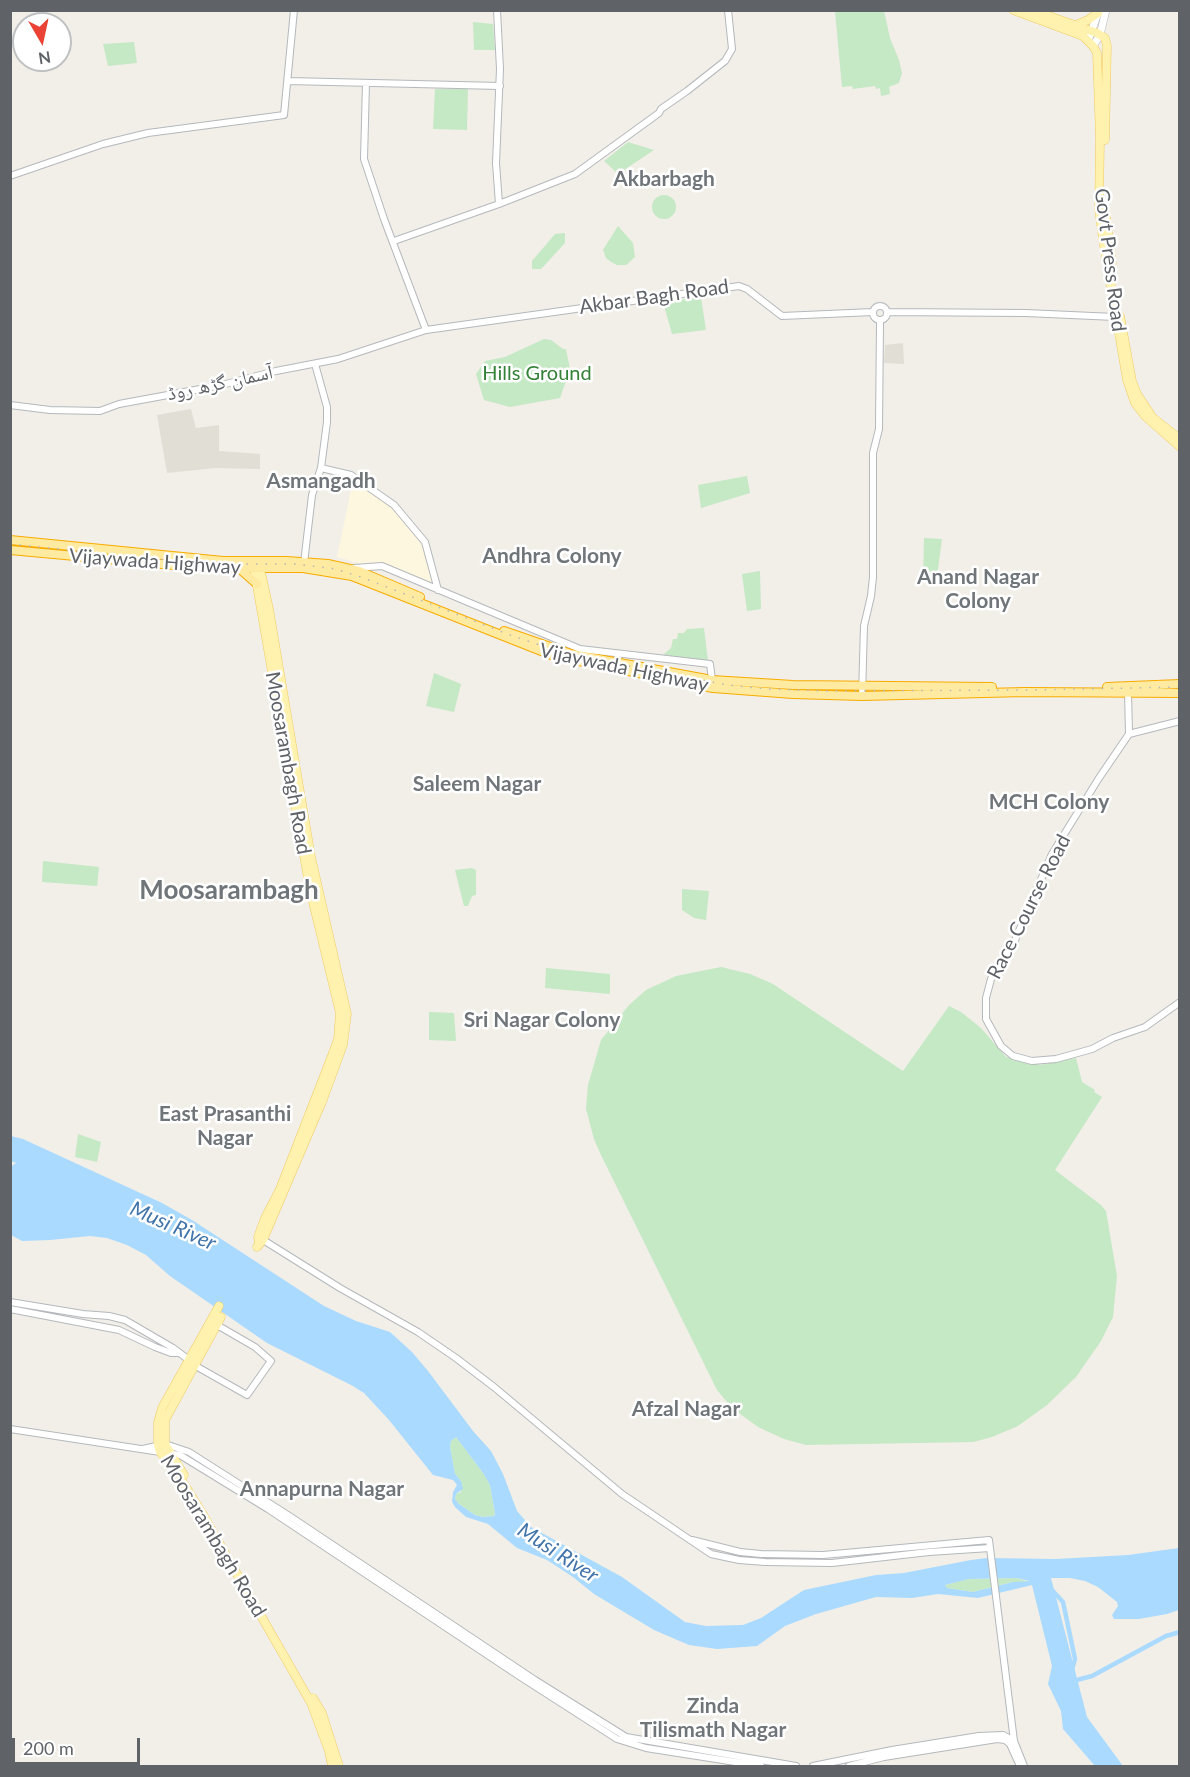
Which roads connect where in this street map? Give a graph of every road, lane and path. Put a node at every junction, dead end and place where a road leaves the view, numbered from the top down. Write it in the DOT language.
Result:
graph roads {
  1 [pos="294,10"];
  2 [pos="497,10"];
  3 [pos="728,10"];
  4 [pos="1013,10"];
  5 [pos="1032,10"];
  6 [pos="1101,11"];
  7 [pos="1074,25"];
  8 [pos="1096,33"];
  9 [pos="1090,44"];
  10 [pos="288,81"];
  11 [pos="366,83"];
  12 [pos="500,87"];
  13 [pos="10,176"];
  14 [pos="499,204"];
  15 [pos="394,241"];
  16 [pos="873,312"];
  17 [pos="887,312"];
  18 [pos="1115,317"];
  19 [pos="880,320"];
  20 [pos="426,330"];
  21 [pos="315,364"];
  22 [pos="10,405"];
  23 [pos="1179,439"];
  24 [pos="1179,447"];
  25 [pos="321,468"];
  26 [pos="10,540"];
  27 [pos="103,549"];
  28 [pos="10,550"];
  29 [pos="100,559"];
  30 [pos="304,563"];
  31 [pos="257,566"];
  32 [pos="240,569"];
  33 [pos="348,569"];
  34 [pos="257,584"];
  35 [pos="438,590"];
  36 [pos="541,648"];
  37 [pos="712,680"];
  38 [pos="1179,684"];
  39 [pos="862,691"];
  40 [pos="1128,692"];
  41 [pos="1179,693"];
  42 [pos="1179,721"];
  43 [pos="1129,734"];
  44 [pos="1179,1002"];
  45 [pos="259,1242"];
  46 [pos="10,1302"];
  47 [pos="219,1306"];
  48 [pos="10,1309"];
  49 [pos="219,1321"];
  50 [pos="177,1353"];
  51 [pos="191,1362"];
  52 [pos="10,1429"];
  53 [pos="163,1448"];
  54 [pos="692,1540"];
  55 [pos="990,1551"];
  56 [pos="1012,1743"];
  57 [pos="706,1754"];
  58 [pos="332,1767"];
  59 [pos="339,1767"];
  60 [pos="707,1767"];
  61 [pos="761,1767"];
  62 [pos="796,1767"];
  63 [pos="813,1767"];
  64 [pos="849,1767"];
  65 [pos="1022,1767"];
  1 -- 10 [label="street"];
  2 -- 12 [label="street"];
  3 -- 14 [label="street"];
  4 -- 9 [label="main road"];
  5 -- 7 [label="main road"];
  6 -- 7 [label="main road"];
  6 -- 8 [label="main road"];
  7 -- 8 [label="main road"];
  8 -- 9 [label="main road"];
  8 -- 23 [label="main road"];
  9 -- 18 [label="main road, Govt Press Road"];
  10 -- 11 [label="street"];
  10 -- 13 [label="street"];
  11 -- 12 [label="street"];
  11 -- 15 [label="street"];
  12 -- 14 [label="street"];
  14 -- 15 [label="street"];
  15 -- 20 [label="street"];
  16 -- 17 [label="street, Akbar Bagh Road"];
  16 -- 19 [label="street"];
  16 -- 20 [label="street, Akbar Bagh Road"];
  17 -- 18 [label="street, Akbar Bagh Road"];
  17 -- 19 [label="street"];
  18 -- 24 [label="main road, Govt Press Road"];
  19 -- 39 [label="street"];
  20 -- 21 [label="street, آسمان گڑھ روڈ"];
  21 -- 22 [label="street, آسمان گڑھ روڈ"];
  21 -- 25 [label="street"];
  25 -- 30 [label="street"];
  25 -- 35 [label="street"];
  26 -- 27 [label="highway, Vijaywada Highway"];
  27 -- 29 [label="highway"];
  27 -- 31 [label="highway, Vijaywada Highway"];
  28 -- 29 [label="highway, Vijaywada Highway"];
  29 -- 32 [label="highway, Vijaywada Highway"];
  30 -- 31 [label="highway, Vijaywada Highway"];
  30 -- 33 [label="highway, Vijaywada Highway"];
  31 -- 32 [label="highway, Vijaywada Highway"];
  31 -- 34 [label="main road, Moosarambagh Road"];
  31 -- 36 [label="highway, Vijaywada Highway"];
  31 -- 45 [label="main road, Moosarambagh Road"];
  32 -- 34 [label="highway"];
  33 -- 35 [label="street"];
  33 -- 36 [label="highway, Vijaywada Highway"];
  34 -- 45 [label="main road, Moosarambagh Road"];
  35 -- 37 [label="street"];
  36 -- 37 [label="highway, Vijaywada Highway"];
  36 -- 39 [label="highway, Vijaywada Highway"];
  37 -- 39 [label="highway, Vijaywada Highway"];
  38 -- 39 [label="highway, Vijaywada Highway"];
  39 -- 40 [label="highway, Vijaywada Highway"];
  40 -- 41 [label="highway, Vijaywada Highway"];
  40 -- 43 [label="street"];
  42 -- 43 [label="street"];
  43 -- 44 [label="street, Race Course Road"];
  45 -- 54 [label="street"];
  46 -- 50 [label="street"];
  47 -- 51 [label="main road, Moosarambagh Road"];
  48 -- 50 [label="street"];
  49 -- 51 [label="main road, Moosarambagh Road"];
  49 -- 51 [label="street"];
  50 -- 51 [label="street"];
  51 -- 53 [label="main road, Moosarambagh Road"];
  52 -- 53 [label="street"];
  53 -- 57 [label="street"];
  53 -- 58 [label="main road, Moosarambagh Road"];
  53 -- 59 [label="main road, Moosarambagh Road"];
  54 -- 55 [label="street"];
  54 -- 55 [label="street"];
  55 -- 56 [label="street"];
  56 -- 63 [label="street"];
  56 -- 64 [label="street"];
  56 -- 65 [label="street"];
  57 -- 60 [label="street"];
  57 -- 61 [label="street"];
  57 -- 62 [label="street"];
}
